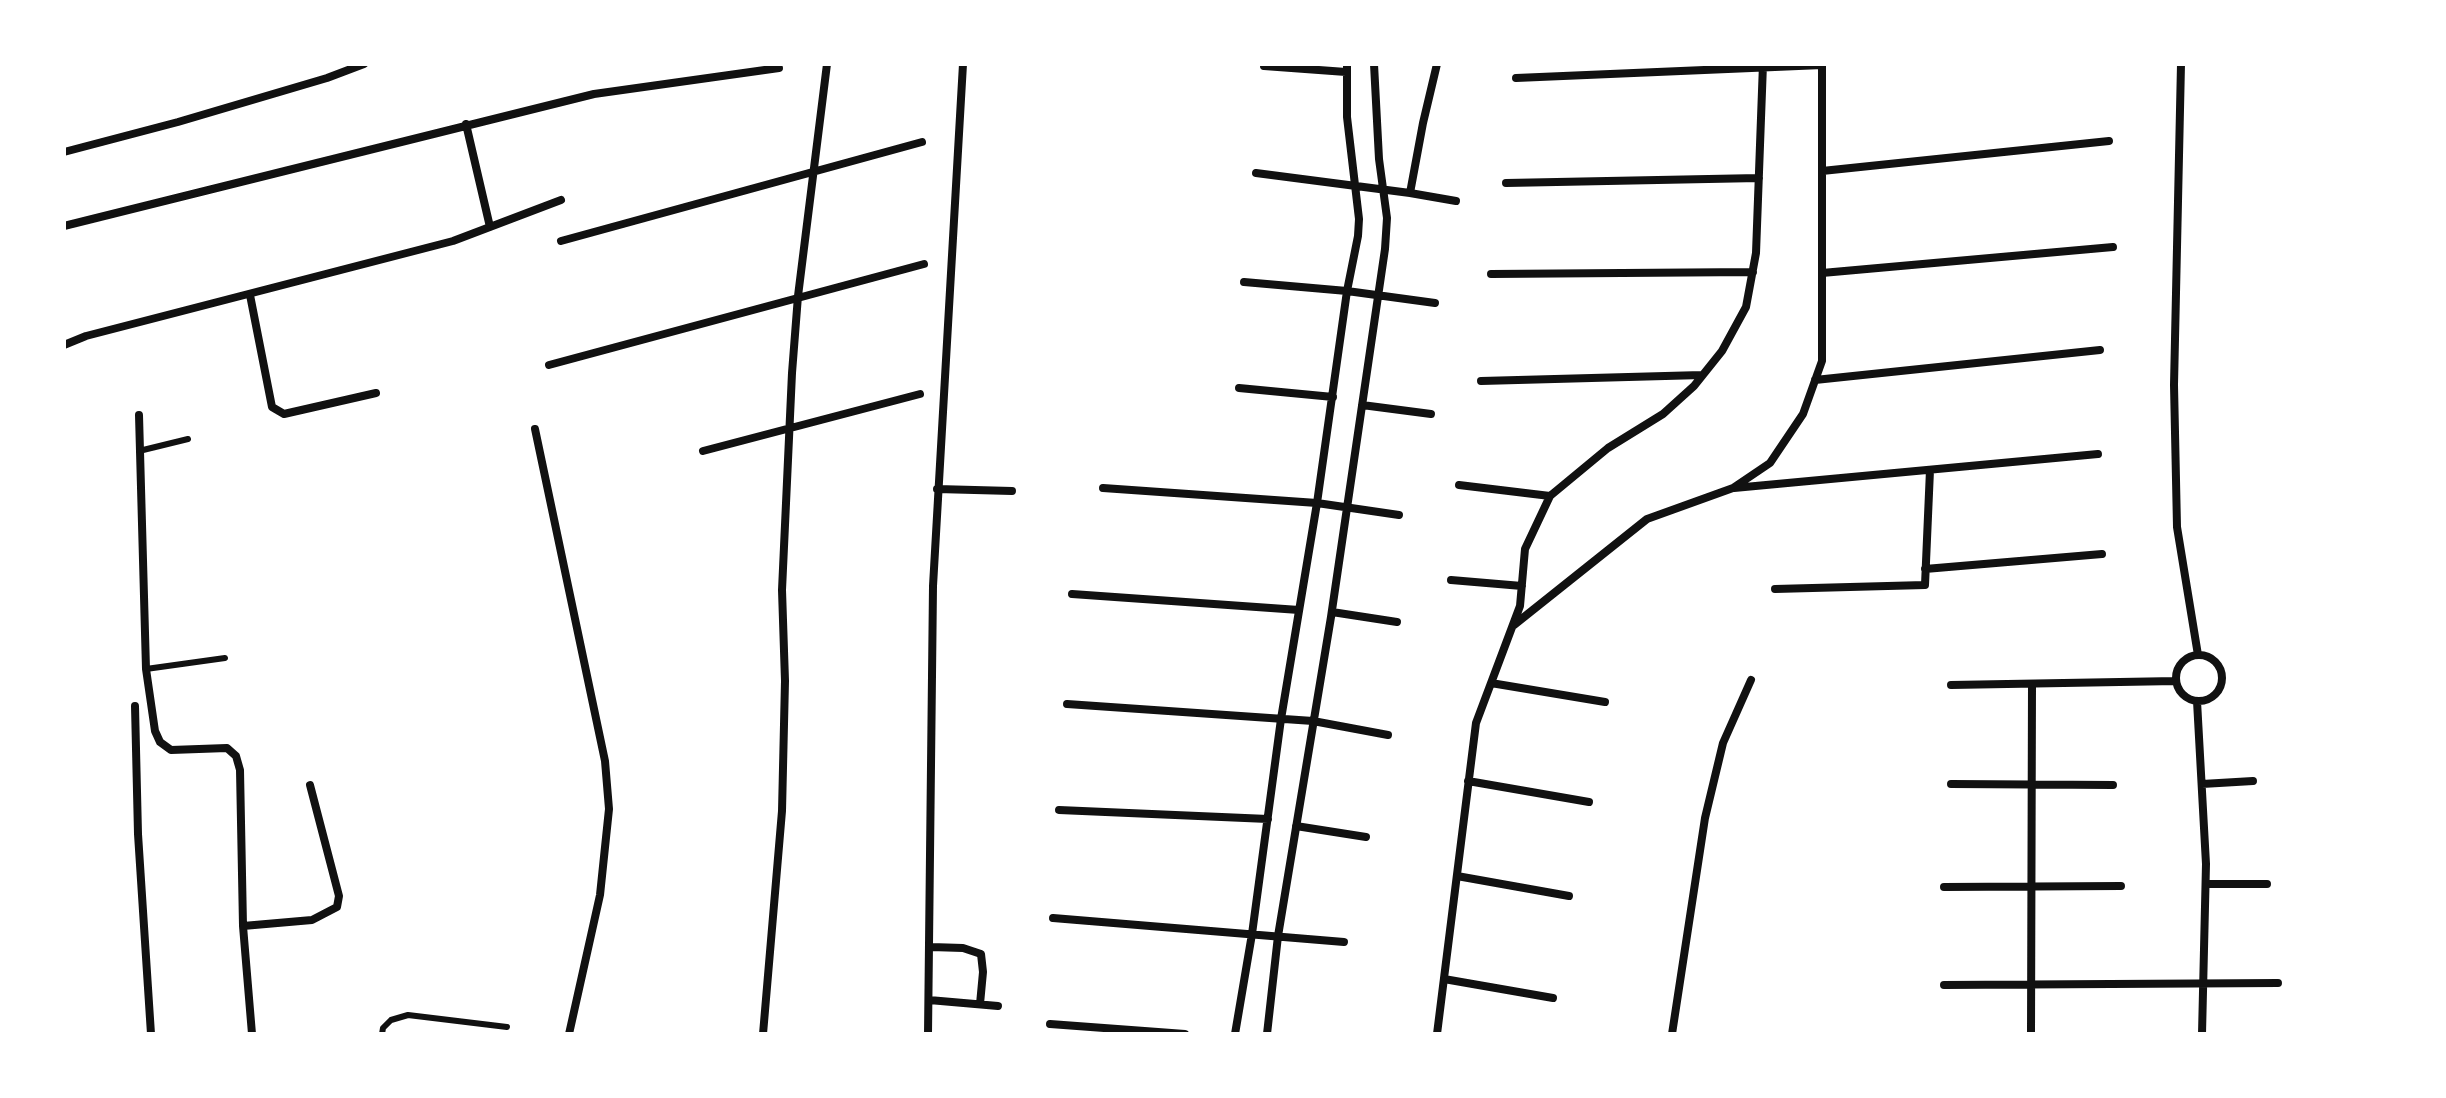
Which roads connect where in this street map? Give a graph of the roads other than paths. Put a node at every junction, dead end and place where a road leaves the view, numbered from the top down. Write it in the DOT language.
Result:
graph roads {
  1 [pos="364,64"];
  2 [pos="827,64"];
  3 [pos="963,64"];
  4 [pos="1374,64"];
  5 [pos="1437,64"];
  6 [pos="1833,64"];
  7 [pos="2181,64"];
  8 [pos="1822,65"];
  9 [pos="1264,66"];
  10 [pos="1763,67"];
  11 [pos="779,68"];
  12 [pos="1346,68"];
  13 [pos="1516,78"];
  14 [pos="466,124"];
  15 [pos="2109,141"];
  16 [pos="922,142"];
  17 [pos="64,152"];
  18 [pos="812,171"];
  19 [pos="1822,171"];
  20 [pos="1256,173"];
  21 [pos="1759,178"];
  22 [pos="1506,183"];
  23 [pos="1353,184"];
  24 [pos="1383,188"];
  25 [pos="1410,193"];
  26 [pos="561,200"];
  27 [pos="1456,201"];
  28 [pos="64,226"];
  29 [pos="490,227"];
  30 [pos="561,241"];
  31 [pos="2113,247"];
  32 [pos="924,264"];
  33 [pos="1753,272"];
  34 [pos="1822,273"];
  35 [pos="1491,274"];
  36 [pos="1244,282"];
  37 [pos="1347,291"];
  38 [pos="250,295"];
  39 [pos="1377,295"];
  40 [pos="798,296"];
  41 [pos="1435,303"];
  42 [pos="64,345"];
  43 [pos="2100,350"];
  44 [pos="549,365"];
  45 [pos="1702,375"];
  46 [pos="1815,380"];
  47 [pos="1481,381"];
  48 [pos="1239,388"];
  49 [pos="376,393"];
  50 [pos="920,394"];
  51 [pos="1333,397"];
  52 [pos="1362,405"];
  53 [pos="1431,414"];
  54 [pos="139,415"];
  55 [pos="790,427"];
  56 [pos="535,429"];
  57 [pos="188,439"];
  58 [pos="139,451"];
  59 [pos="703,451"];
  60 [pos="2098,454"];
  61 [pos="1930,470"];
  62 [pos="1459,485"];
  63 [pos="1103,488"];
  64 [pos="1733,488"];
  65 [pos="937,489"];
  66 [pos="1012,491"];
  67 [pos="1550,496"];
  68 [pos="1317,503"];
  69 [pos="1347,507"];
  70 [pos="1399,515"];
  71 [pos="2102,554"];
  72 [pos="1925,569"];
  73 [pos="1451,580"];
  74 [pos="1522,586"];
  75 [pos="1775,589"];
  76 [pos="1072,594"];
  77 [pos="1299,610"];
  78 [pos="1332,612"];
  79 [pos="1397,622"];
  80 [pos="1512,627"];
  81 [pos="2198,655"];
  82 [pos="225,658"];
  83 [pos="146,669"];
  84 [pos="1751,680"];
  85 [pos="2176,681"];
  86 [pos="1491,683"];
  87 [pos="2032,684"];
  88 [pos="1951,685"];
  89 [pos="2197,701"];
  90 [pos="1605,702"];
  91 [pos="1067,704"];
  92 [pos="135,706"];
  93 [pos="1281,719"];
  94 [pos="1313,721"];
  95 [pos="1388,735"];
  96 [pos="1468,781"];
  97 [pos="2253,781"];
  98 [pos="1951,784"];
  99 [pos="2202,784"];
  100 [pos="310,785"];
  101 [pos="2032,785"];
  102 [pos="2113,785"];
  103 [pos="1589,802"];
  104 [pos="1059,810"];
  105 [pos="1268,819"];
  106 [pos="1296,826"];
  107 [pos="1366,837"];
  108 [pos="1457,876"];
  109 [pos="2206,884"];
  110 [pos="2267,884"];
  111 [pos="2121,886"];
  112 [pos="1944,887"];
  113 [pos="2031,887"];
  114 [pos="1569,896"];
  115 [pos="1053,918"];
  116 [pos="243,926"];
  117 [pos="1252,934"];
  118 [pos="1278,936"];
  119 [pos="1344,942"];
  120 [pos="931,947"];
  121 [pos="1444,979"];
  122 [pos="2203,983"];
  123 [pos="2278,983"];
  124 [pos="1944,985"];
  125 [pos="2031,985"];
  126 [pos="1553,998"];
  127 [pos="929,1000"];
  128 [pos="980,1004"];
  129 [pos="998,1006"];
  130 [pos="1050,1024"];
  131 [pos="507,1027"];
  132 [pos="151,1034"];
  133 [pos="252,1034"];
  134 [pos="382,1034"];
  135 [pos="569,1034"];
  136 [pos="763,1034"];
  137 [pos="928,1034"];
  138 [pos="1185,1034"];
  139 [pos="1235,1034"];
  140 [pos="1267,1034"];
  141 [pos="1437,1034"];
  142 [pos="1672,1034"];
  143 [pos="2031,1034"];
  144 [pos="2202,1034"];
  1 -- 17 [label="street"];
  2 -- 18 [label="street"];
  3 -- 65 [label="street"];
  4 -- 24 [label="street"];
  5 -- 25 [label="street"];
  6 -- 8 [label="street"];
  7 -- 81 [label="street"];
  8 -- 10 [label="street"];
  8 -- 19 [label="street"];
  9 -- 12 [label="street"];
  10 -- 13 [label="street"];
  10 -- 21 [label="street"];
  11 -- 14 [label="street"];
  12 -- 23 [label="street"];
  14 -- 28 [label="street"];
  14 -- 29 [label="street"];
  15 -- 19 [label="street"];
  16 -- 18 [label="street"];
  18 -- 30 [label="street"];
  18 -- 40 [label="street"];
  19 -- 34 [label="street"];
  20 -- 23 [label="street"];
  21 -- 22 [label="street"];
  21 -- 33 [label="street"];
  23 -- 24 [label="street"];
  23 -- 37 [label="street"];
  24 -- 25 [label="street"];
  24 -- 39 [label="street"];
  25 -- 27 [label="street"];
  26 -- 29 [label="street"];
  29 -- 38 [label="street"];
  31 -- 34 [label="street"];
  32 -- 40 [label="street"];
  33 -- 35 [label="street"];
  33 -- 45 [label="street"];
  34 -- 46 [label="street"];
  36 -- 37 [label="street"];
  37 -- 39 [label="street"];
  37 -- 51 [label="street"];
  38 -- 42 [label="street"];
  38 -- 49 [label="street"];
  39 -- 41 [label="street"];
  39 -- 52 [label="street"];
  40 -- 44 [label="street"];
  40 -- 55 [label="street"];
  43 -- 46 [label="street"];
  45 -- 47 [label="street"];
  45 -- 67 [label="street"];
  46 -- 64 [label="street"];
  48 -- 51 [label="street"];
  50 -- 55 [label="street"];
  51 -- 68 [label="street"];
  52 -- 53 [label="street"];
  52 -- 69 [label="street"];
  54 -- 58 [label="street"];
  55 -- 59 [label="street"];
  55 -- 136 [label="street"];
  56 -- 135 [label="street"];
  57 -- 58 [label="lane"];
  58 -- 83 [label="street"];
  60 -- 61 [label="street"];
  61 -- 64 [label="street"];
  61 -- 72 [label="street"];
  62 -- 67 [label="street"];
  63 -- 68 [label="street"];
  64 -- 80 [label="street"];
  65 -- 66 [label="street"];
  65 -- 120 [label="street"];
  67 -- 74 [label="street"];
  68 -- 69 [label="street"];
  68 -- 77 [label="street"];
  69 -- 70 [label="street"];
  69 -- 78 [label="street"];
  71 -- 72 [label="street"];
  72 -- 75 [label="street"];
  73 -- 74 [label="street"];
  74 -- 80 [label="street"];
  76 -- 77 [label="street"];
  77 -- 93 [label="street"];
  78 -- 79 [label="street"];
  78 -- 94 [label="street"];
  80 -- 86 [label="street"];
  81 -- 85 [label="street"];
  81 -- 89 [label="street"];
  82 -- 83 [label="lane"];
  83 -- 116 [label="street"];
  84 -- 142 [label="street"];
  85 -- 87 [label="street"];
  85 -- 89 [label="street"];
  86 -- 90 [label="street"];
  86 -- 96 [label="street"];
  87 -- 88 [label="street"];
  87 -- 101 [label="street"];
  89 -- 99 [label="street"];
  91 -- 93 [label="street"];
  92 -- 132 [label="street"];
  93 -- 94 [label="street"];
  93 -- 105 [label="street"];
  94 -- 95 [label="street"];
  94 -- 106 [label="street"];
  96 -- 103 [label="street"];
  96 -- 108 [label="street"];
  97 -- 99 [label="street"];
  98 -- 101 [label="street"];
  99 -- 109 [label="street"];
  100 -- 116 [label="street"];
  101 -- 102 [label="street"];
  101 -- 113 [label="street"];
  104 -- 105 [label="street"];
  105 -- 117 [label="street"];
  106 -- 107 [label="street"];
  106 -- 118 [label="street"];
  108 -- 114 [label="street"];
  108 -- 121 [label="street"];
  109 -- 110 [label="street"];
  109 -- 122 [label="street"];
  111 -- 113 [label="street"];
  112 -- 113 [label="street"];
  113 -- 125 [label="street"];
  115 -- 117 [label="street"];
  116 -- 133 [label="street"];
  117 -- 118 [label="street"];
  117 -- 139 [label="street"];
  118 -- 119 [label="street"];
  118 -- 140 [label="street"];
  120 -- 127 [label="street"];
  120 -- 128 [label="street"];
  121 -- 126 [label="street"];
  121 -- 141 [label="street"];
  122 -- 123 [label="street"];
  122 -- 125 [label="street"];
  122 -- 144 [label="street"];
  124 -- 125 [label="street"];
  125 -- 143 [label="street"];
  127 -- 128 [label="street"];
  127 -- 137 [label="street"];
  128 -- 129 [label="street"];
  130 -- 138 [label="street"];
  131 -- 134 [label="lane"];
}
